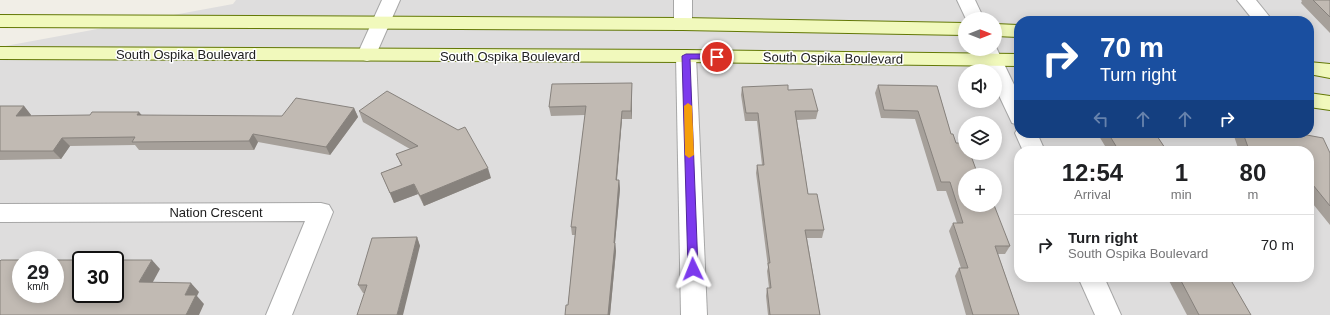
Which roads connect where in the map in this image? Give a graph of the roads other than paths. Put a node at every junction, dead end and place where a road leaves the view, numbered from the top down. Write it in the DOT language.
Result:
graph roads {
  1 [pos="391,0"];
  2 [pos="683,0"];
  3 [pos="966,0"];
  4 [pos="1246,0"];
  5 [pos="972,12"];
  6 [pos="1260,16"];
  7 [pos="0,22"];
  8 [pos="381,23"];
  9 [pos="683,24"];
  10 [pos="958,29"];
  11 [pos="1002,30"];
  12 [pos="1014,31"];
  13 [pos="0,53"];
  14 [pos="958,54"];
  15 [pos="367,55"];
  16 [pos="686,56"];
  17 [pos="991,56"];
  18 [pos="1000,56"];
  19 [pos="1014,59"];
  20 [pos="1314,69"];
  21 [pos="1330,71"];
  22 [pos="1314,100"];
  23 [pos="1330,102"];
  24 [pos="1014,107"];
  25 [pos="0,213"];
  26 [pos="1093,282"];
  27 [pos="279,315"];
  28 [pos="694,315"];
  29 [pos="1108,315"];
  1 -- 8 [label="street"];
  2 -- 9 [label="street"];
  3 -- 5 [label="street"];
  4 -- 6 [label="street"];
  7 -- 8 [label="main road"];
  8 -- 9 [label="main road"];
  8 -- 15 [label="street"];
  9 -- 10 [label="main road"];
  11 -- 12 [label="main road"];
  13 -- 15 [label="main road, South Ospika Boulevard"];
  14 -- 16 [label="main road, South Ospika Boulevard"];
  15 -- 16 [label="main road, South Ospika Boulevard"];
  16 -- 28 [label="street"];
  17 -- 24 [label="street"];
  18 -- 19 [label="main road, South Ospika Boulevard"];
  20 -- 21 [label="main road"];
  22 -- 23 [label="main road"];
  25 -- 27 [label="street, Nation Crescent"];
  26 -- 29 [label="street"];
}
